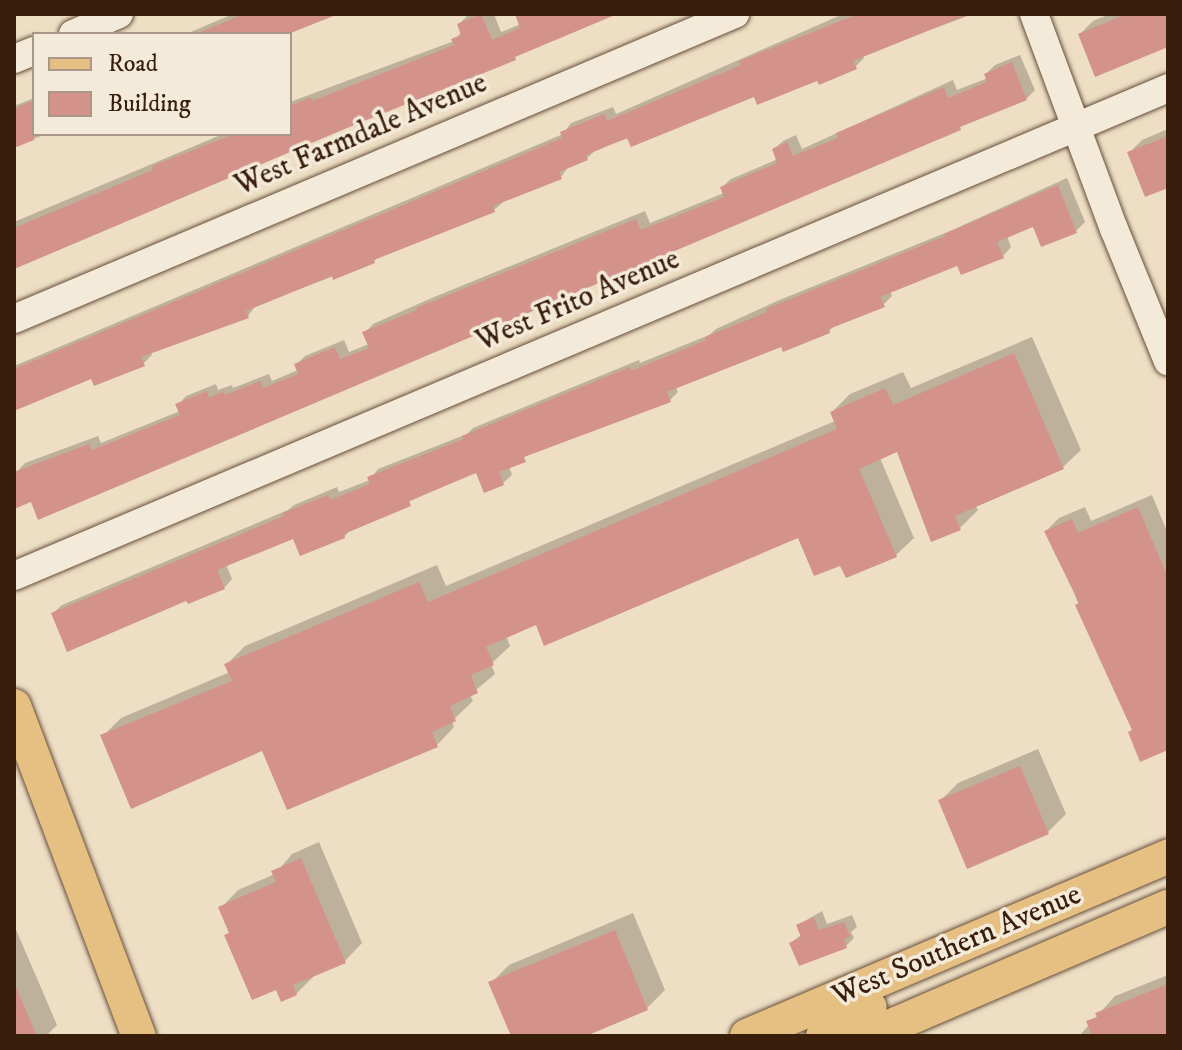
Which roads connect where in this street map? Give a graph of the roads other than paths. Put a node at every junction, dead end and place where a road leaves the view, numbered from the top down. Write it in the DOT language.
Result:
graph roads {
  1 [pos="119,14"];
  2 [pos="735,14"];
  3 [pos="1034,14"];
  4 [pos="78,32"];
  5 [pos="1168,88"];
  6 [pos="1076,126"];
  7 [pos="14,319"];
  8 [pos="1168,361"];
  9 [pos="14,576"];
  10 [pos="14,706"];
  11 [pos="1168,856"];
  12 [pos="1168,890"];
  13 [pos="1154,913"];
  14 [pos="1003,926"];
  15 [pos="780,1029"];
  16 [pos="139,1036"];
  17 [pos="747,1036"];
  18 [pos="823,1036"];
  19 [pos="868,1036"];
  1 -- 4 [label="street"];
  2 -- 7 [label="street, West Farmdale Avenue"];
  3 -- 6 [label="street"];
  5 -- 6 [label="street, West Frito Avenue"];
  6 -- 8 [label="street"];
  6 -- 9 [label="street, West Frito Avenue"];
  10 -- 16 [label="main road"];
  11 -- 14 [label="main road, West Southern Avenue"];
  12 -- 13 [label="main road"];
  13 -- 19 [label="main road, West Southern Avenue"];
  14 -- 15 [label="main road, West Southern Avenue"];
  14 -- 18 [label="main road"];
  15 -- 17 [label="main road, West Southern Avenue"];
}
